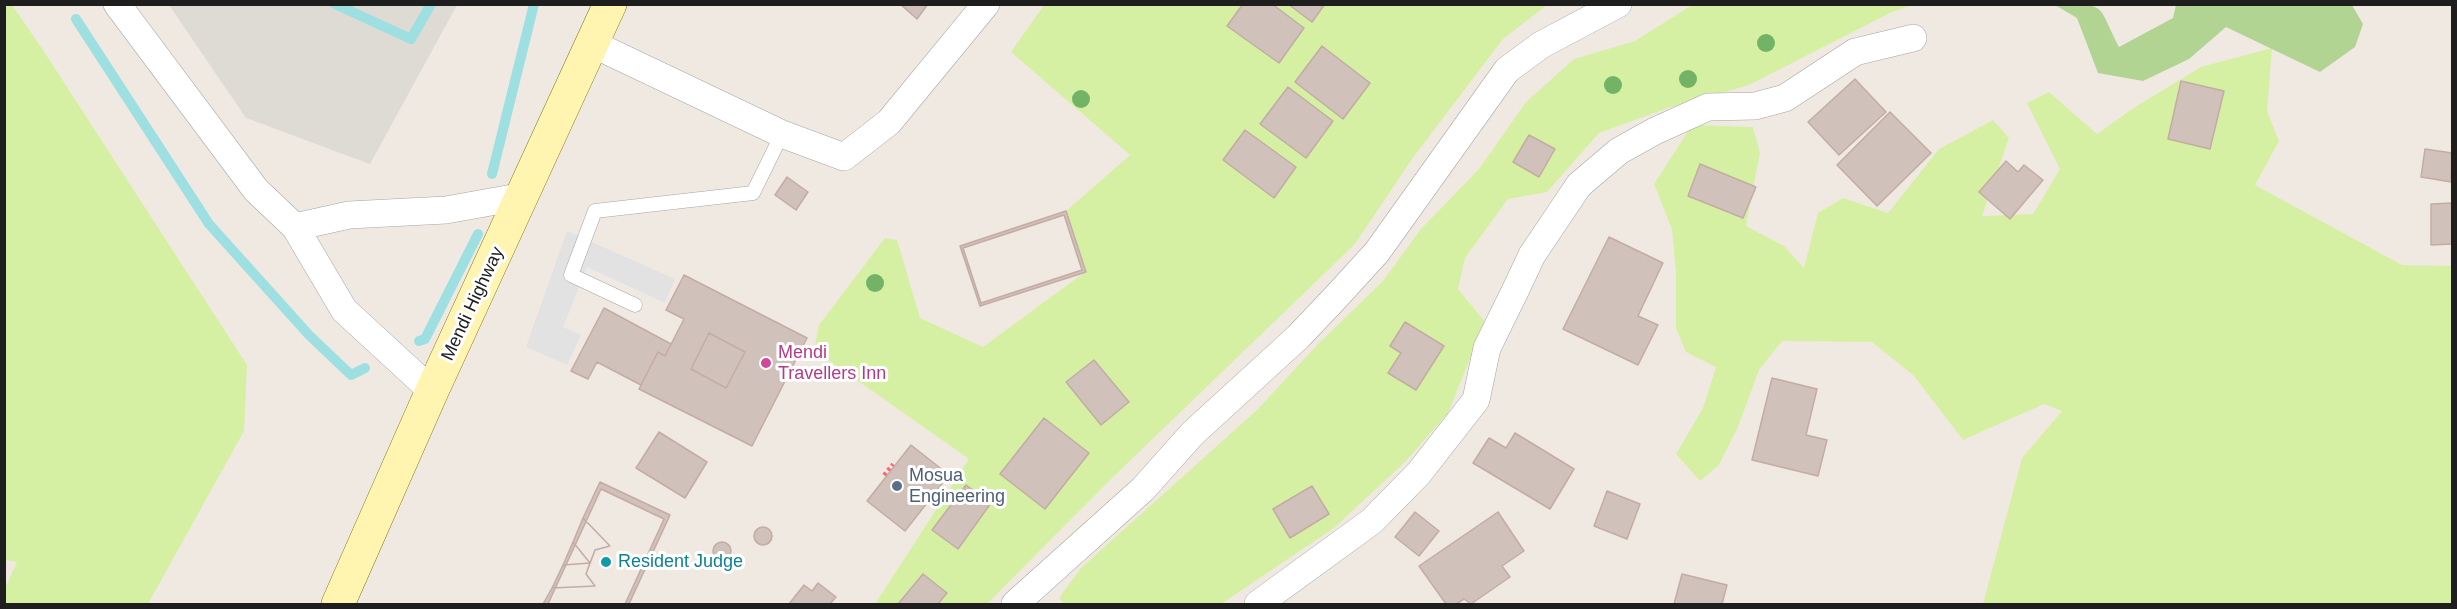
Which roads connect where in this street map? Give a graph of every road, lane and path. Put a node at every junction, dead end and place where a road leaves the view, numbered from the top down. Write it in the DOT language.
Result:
graph roads {
  1 [pos="117,4"];
  2 [pos="610,4"];
  3 [pos="986,4"];
  4 [pos="1618,4"];
  5 [pos="1913,38"];
  6 [pos="593,44"];
  7 [pos="782,134"];
  8 [pos="524,196"];
  9 [pos="295,227"];
  10 [pos="635,305"];
  11 [pos="432,391"];
  12 [pos="893,464"];
  13 [pos="884,476"];
  14 [pos="338,604"];
  15 [pos="1015,604"];
  16 [pos="1258,604"];
  1 -- 9 [label="street"];
  2 -- 6 [label="main road, Mendi Highway"];
  3 -- 7 [label="street"];
  4 -- 15 [label="street"];
  5 -- 16 [label="street"];
  6 -- 7 [label="street"];
  6 -- 8 [label="main road, Mendi Highway"];
  7 -- 10 [label="lane"];
  8 -- 9 [label="street"];
  8 -- 11 [label="main road, Mendi Highway"];
  9 -- 11 [label="street"];
  11 -- 14 [label="main road, Mendi Highway"];
  12 -- 13 [label="path"];
}
